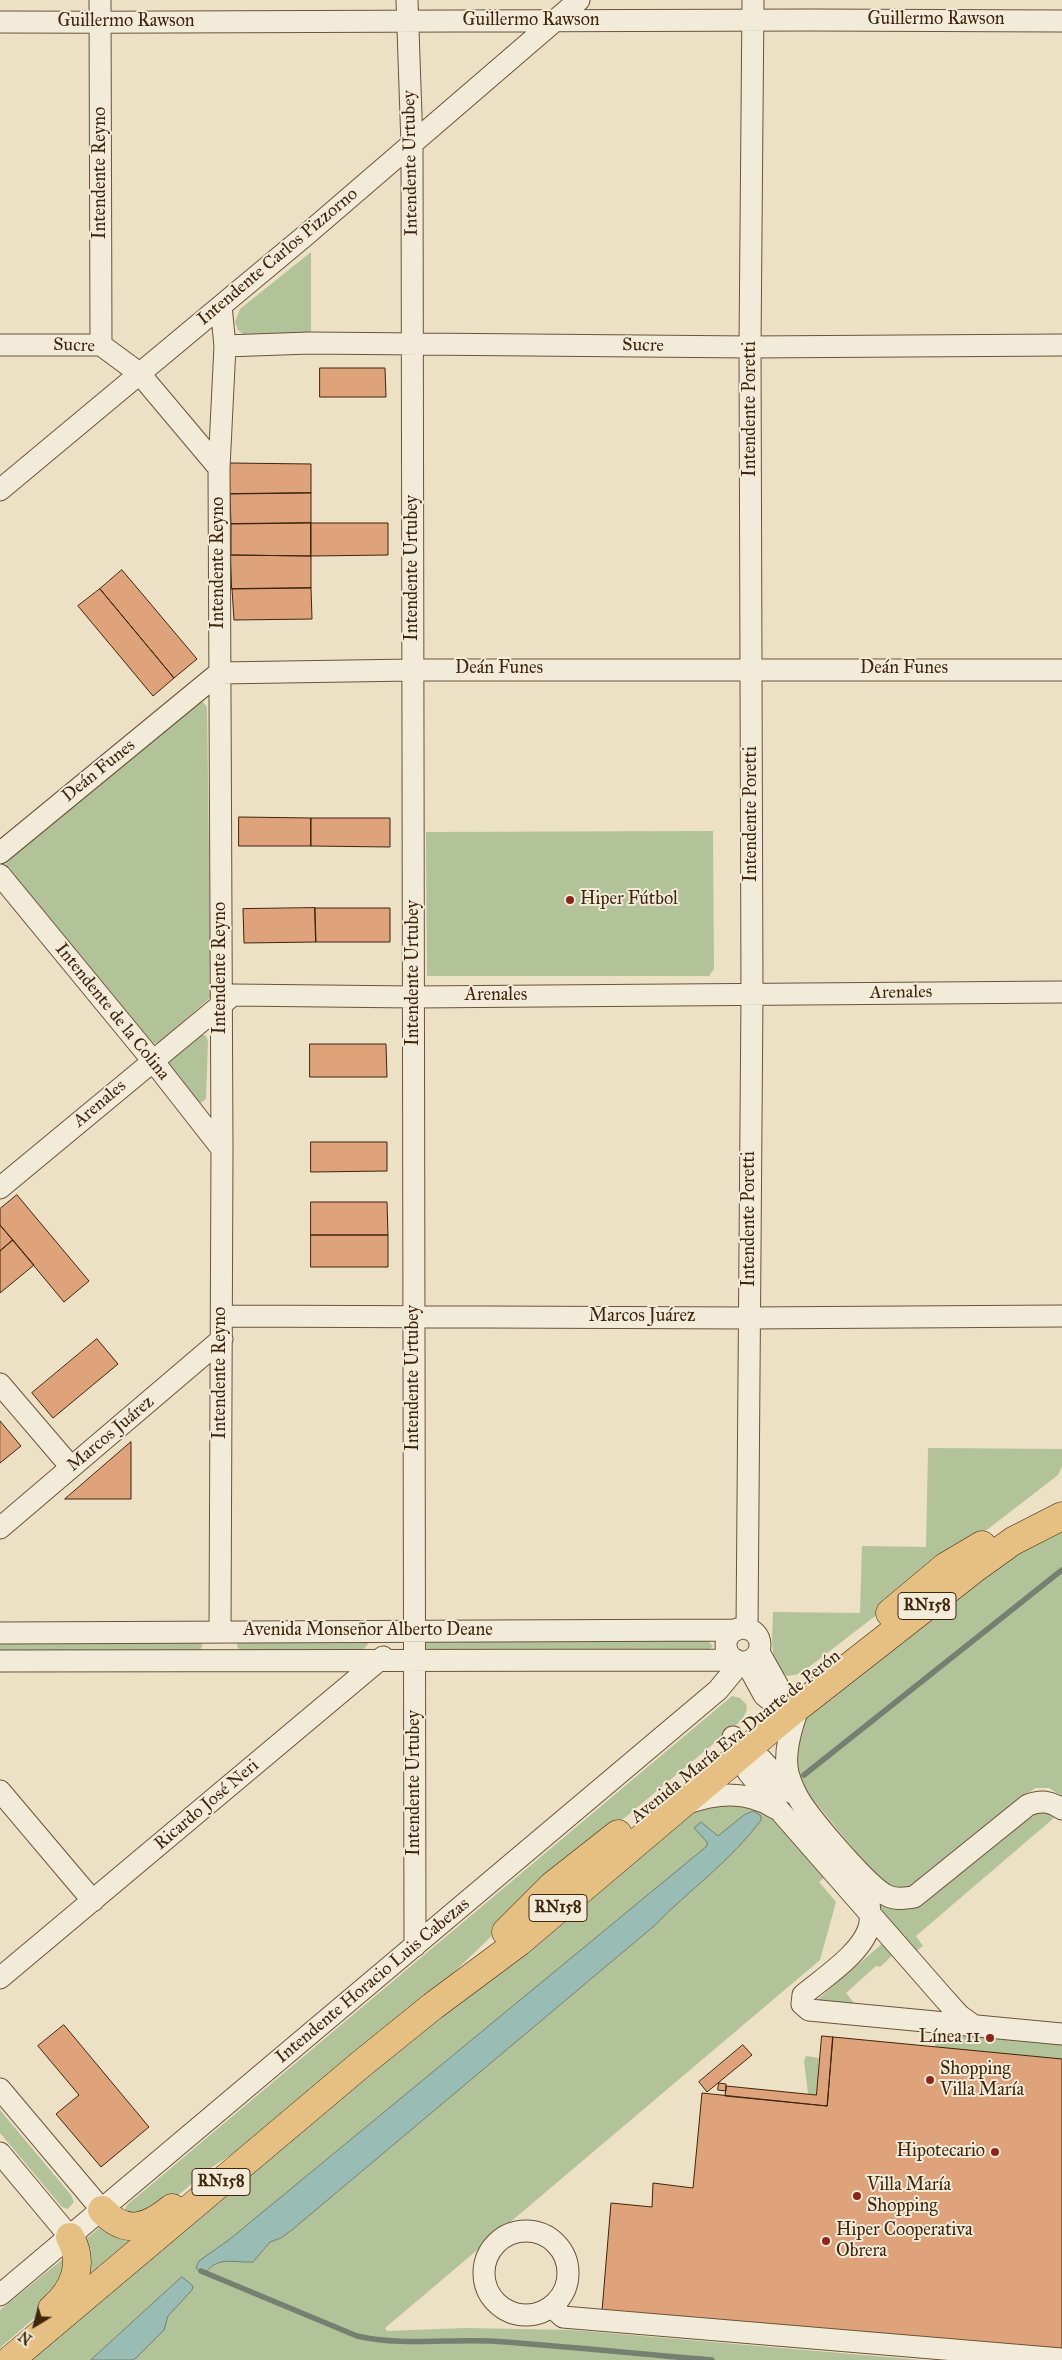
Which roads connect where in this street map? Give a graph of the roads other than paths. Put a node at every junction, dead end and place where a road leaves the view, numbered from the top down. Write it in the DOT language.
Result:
graph roads {
  1 [pos="100,0"];
  2 [pos="407,0"];
  3 [pos="579,0"];
  4 [pos="752,9"];
  5 [pos="1062,21"];
  6 [pos="0,22"];
  7 [pos="100,22"];
  8 [pos="407,22"];
  9 [pos="553,22"];
  10 [pos="412,145"];
  11 [pos="221,306"];
  12 [pos="413,344"];
  13 [pos="0,345"];
  14 [pos="1062,345"];
  15 [pos="102,346"];
  16 [pos="225,346"];
  17 [pos="750,347"];
  18 [pos="139,373"];
  19 [pos="219,468"];
  20 [pos="0,490"];
  21 [pos="752,669"];
  22 [pos="413,670"];
  23 [pos="1062,670"];
  24 [pos="218,673"];
  25 [pos="0,853"];
  26 [pos="0,875"];
  27 [pos="1062,992"];
  28 [pos="752,995"];
  29 [pos="414,997"];
  30 [pos="222,1004"];
  31 [pos="153,1061"];
  32 [pos="222,1150"];
  33 [pos="0,1188"];
  34 [pos="222,1316"];
  35 [pos="414,1316"];
  36 [pos="1062,1316"];
  37 [pos="750,1318"];
  38 [pos="222,1339"];
  39 [pos="0,1384"];
  40 [pos="70,1468"];
  41 [pos="1062,1495"];
  42 [pos="1062,1516"];
  43 [pos="0,1528"];
  44 [pos="741,1630"];
  45 [pos="220,1631"];
  46 [pos="415,1631"];
  47 [pos="0,1633"];
  48 [pos="745,1659"];
  49 [pos="0,1661"];
  50 [pos="379,1661"];
  51 [pos="415,1661"];
  52 [pos="786,1709"];
  53 [pos="739,1744"];
  54 [pos="0,1791"];
  55 [pos="802,1804"];
  56 [pos="680,1806"];
  57 [pos="1062,1809"];
  58 [pos="780,1811"];
  59 [pos="866,1880"];
  60 [pos="93,1901"];
  61 [pos="869,1913"];
  62 [pos="415,1946"];
  63 [pos="0,1978"];
  64 [pos="432,2006"];
  65 [pos="973,2025"];
  66 [pos="1062,2034"];
  67 [pos="0,2090"];
  68 [pos="0,2153"];
  69 [pos="102,2210"];
  70 [pos="70,2236"];
  71 [pos="143,2238"];
  72 [pos="84,2287"];
  73 [pos="0,2295"];
  74 [pos="552,2307"];
  75 [pos="0,2354"];
  76 [pos="1062,2359"];
  77 [pos="10,2360"];
  1 -- 7 [label="street, Intendente Reyno"];
  2 -- 8 [label="street, Intendente Urtubey"];
  3 -- 9 [label="street, Intendente Carlos Pizzorno"];
  4 -- 5 [label="street, Guillermo Rawson"];
  4 -- 9 [label="street, Guillermo Rawson"];
  4 -- 17 [label="street, Intendente Poretti"];
  6 -- 7 [label="street, Guillermo Rawson"];
  7 -- 8 [label="street, Guillermo Rawson"];
  7 -- 15 [label="street, Intendente Reyno"];
  8 -- 9 [label="street, Guillermo Rawson"];
  8 -- 10 [label="street, Intendente Urtubey"];
  9 -- 10 [label="street, Intendente Carlos Pizzorno"];
  10 -- 11 [label="street, Intendente Carlos Pizzorno"];
  10 -- 12 [label="street, Intendente Urtubey"];
  11 -- 16 [label="street, Intendente Reyno"];
  11 -- 18 [label="street, Intendente Carlos Pizzorno"];
  12 -- 16 [label="street, Sucre"];
  12 -- 17 [label="street, Sucre"];
  12 -- 22 [label="street, Intendente Urtubey"];
  13 -- 15 [label="street, Sucre"];
  14 -- 17 [label="street, Sucre"];
  15 -- 18 [label="street, Sucre"];
  16 -- 19 [label="street, Intendente Reyno"];
  17 -- 21 [label="street, Intendente Poretti"];
  18 -- 19 [label="street, Sucre"];
  18 -- 20 [label="street, Intendente Carlos Pizzorno"];
  19 -- 24 [label="street, Intendente Reyno"];
  21 -- 22 [label="street, Deán Funes"];
  21 -- 23 [label="street, Deán Funes"];
  21 -- 28 [label="street, Intendente Poretti"];
  22 -- 24 [label="street, Deán Funes"];
  22 -- 29 [label="street, Intendente Urtubey"];
  24 -- 25 [label="street, Deán Funes"];
  24 -- 30 [label="street, Intendente Reyno"];
  26 -- 31 [label="street, Intendente de la Colina"];
  27 -- 28 [label="street, Arenales"];
  28 -- 29 [label="street, Arenales"];
  28 -- 37 [label="street, Intendente Poretti"];
  29 -- 30 [label="street, Arenales"];
  29 -- 35 [label="street, Intendente Urtubey"];
  30 -- 31 [label="street, Arenales"];
  30 -- 32 [label="street, Intendente Reyno"];
  31 -- 32 [label="street, Intendente de la Colina"];
  31 -- 33 [label="street, Arenales"];
  32 -- 34 [label="street, Intendente Reyno"];
  34 -- 35 [label="street, Marcos Juárez"];
  34 -- 38 [label="street, Intendente Reyno"];
  35 -- 37 [label="street, Marcos Juárez"];
  35 -- 46 [label="street, Intendente Urtubey"];
  36 -- 37 [label="street, Marcos Juárez"];
  37 -- 44 [label="street, Intendente Poretti"];
  38 -- 40 [label="street, Marcos Juárez"];
  38 -- 45 [label="street, Intendente Reyno"];
  39 -- 40 [label="street"];
  40 -- 43 [label="street, Marcos Juárez"];
  41 -- 52 [label="highway, Avenida María Eva Duarte de Perón / RN158"];
  42 -- 52 [label="highway, Avenida María Eva Duarte de Perón / RN158"];
  44 -- 46 [label="street, Avenida Monseñor Alberto Deane"];
  44 -- 48 [label="street"];
  44 -- 48 [label="street"];
  45 -- 46 [label="street, Avenida Monseñor Alberto Deane"];
  45 -- 47 [label="street, Avenida Monseñor Alberto Deane"];
  46 -- 50 [label="street, Ricardo José Neri"];
  46 -- 51 [label="street, Intendente Urtubey"];
  48 -- 51 [label="street, Avenida Monseñor Alberto Deane"];
  48 -- 52 [label="street"];
  48 -- 62 [label="street, Intendente Horacio Luis Cabezas"];
  49 -- 50 [label="street, Avenida Monseñor Alberto Deane"];
  50 -- 51 [label="street, Avenida Monseñor Alberto Deane"];
  50 -- 60 [label="street, Ricardo José Neri"];
  51 -- 62 [label="street, Intendente Urtubey"];
  52 -- 53 [label="highway, Avenida María Eva Duarte de Perón / RN158"];
  52 -- 55 [label="street"];
  53 -- 55 [label="street"];
  53 -- 56 [label="highway, Avenida María Eva Duarte de Perón / RN158"];
  53 -- 58 [label="street"];
  53 -- 64 [label="highway, Avenida María Eva Duarte de Perón / RN158"];
  54 -- 60 [label="street"];
  55 -- 59 [label="street"];
  56 -- 58 [label="street"];
  56 -- 64 [label="highway, Avenida María Eva Duarte de Perón / RN158"];
  57 -- 59 [label="street"];
  58 -- 61 [label="street"];
  59 -- 61 [label="street"];
  60 -- 63 [label="street, Ricardo José Neri"];
  61 -- 65 [label="street"];
  61 -- 65 [label="street"];
  62 -- 69 [label="street, Intendente Horacio Luis Cabezas"];
  64 -- 71 [label="highway, Avenida María Eva Duarte de Perón / RN158"];
  65 -- 66 [label="street"];
  67 -- 69 [label="street"];
  68 -- 70 [label="street"];
  69 -- 70 [label="street, Intendente Horacio Luis Cabezas"];
  69 -- 71 [label="highway"];
  70 -- 72 [label="highway"];
  70 -- 73 [label="street, Intendente Horacio Luis Cabezas"];
  71 -- 72 [label="highway, Avenida María Eva Duarte de Perón / RN158"];
  72 -- 75 [label="highway"];
  72 -- 77 [label="highway, Avenida María Eva Duarte de Perón / RN158"];
  74 -- 76 [label="street"];
}
